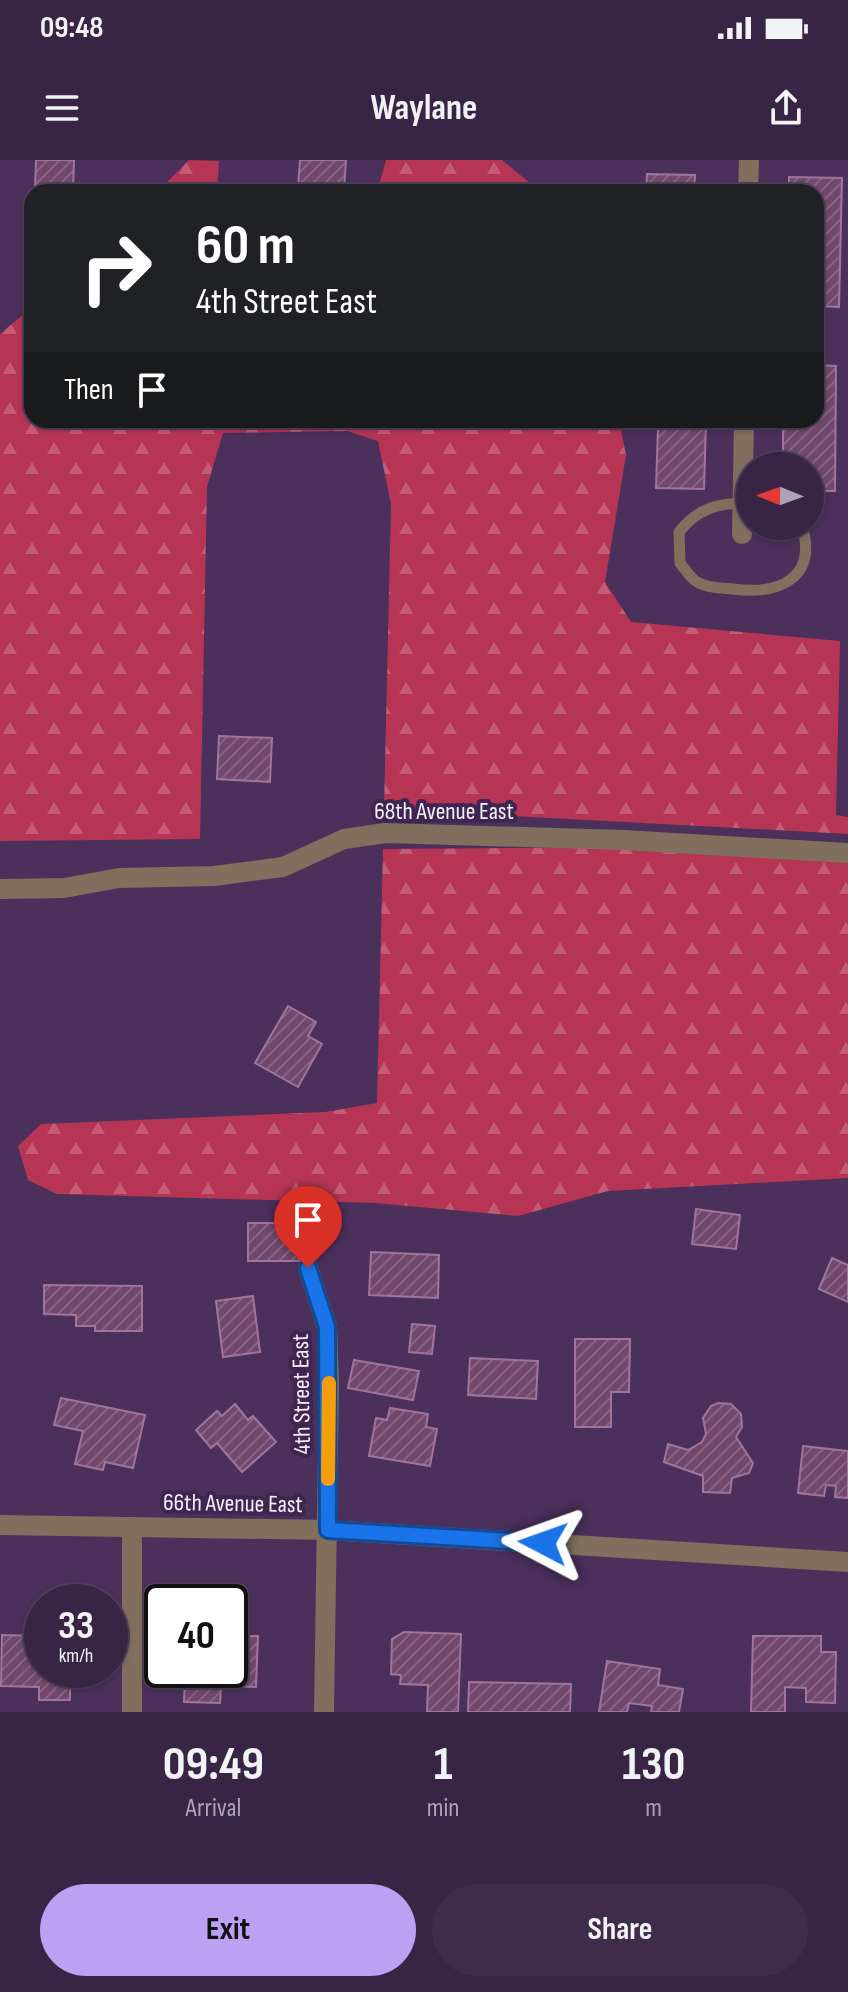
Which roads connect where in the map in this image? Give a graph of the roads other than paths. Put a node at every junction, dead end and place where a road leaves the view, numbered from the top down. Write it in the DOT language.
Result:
graph roads {
  1 [pos="749,160"];
  2 [pos="748,184"];
  3 [pos="744,428"];
  4 [pos="745,452"];
  5 [pos="736,504"];
  6 [pos="806,540"];
  7 [pos="848,853"];
  8 [pos="0,889"];
  9 [pos="308,1268"];
  10 [pos="0,1525"];
  11 [pos="132,1528"];
  12 [pos="328,1530"];
  13 [pos="848,1562"];
  14 [pos="132,1712"];
  15 [pos="324,1712"];
  1 -- 2 [label="street"];
  3 -- 4 [label="street"];
  5 -- 6 [label="lane"];
  7 -- 8 [label="street, 68th Avenue East"];
  9 -- 12 [label="street, 4th Street East"];
  10 -- 11 [label="street, 66th Avenue East"];
  11 -- 12 [label="street, 66th Avenue East"];
  11 -- 14 [label="street"];
  12 -- 13 [label="street, 66th Avenue East"];
  12 -- 15 [label="street, 4th Street East"];
}
